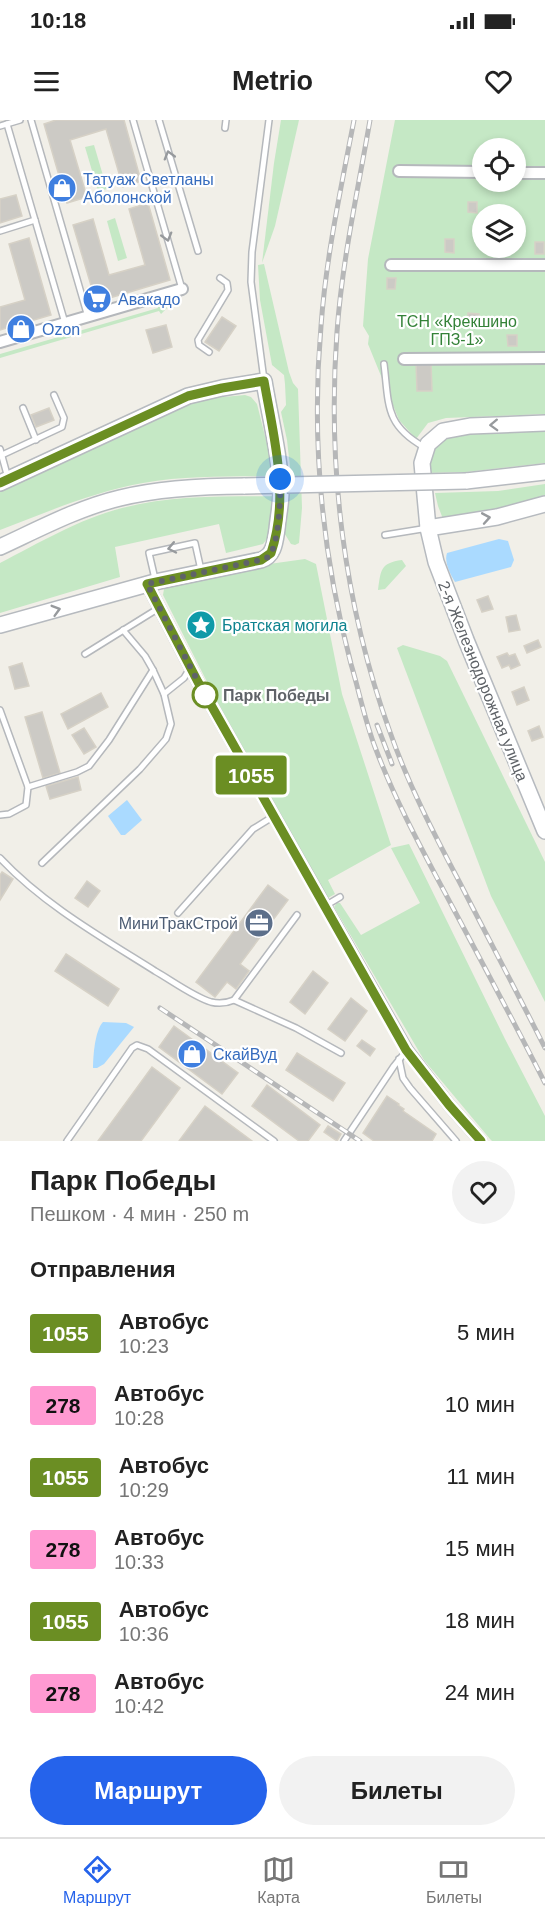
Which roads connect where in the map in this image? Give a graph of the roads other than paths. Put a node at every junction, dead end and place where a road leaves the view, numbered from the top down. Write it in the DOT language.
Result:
graph roads {
  1 [pos="20,120"];
  2 [pos="31,120"];
  3 [pos="133,120"];
  4 [pos="159,120"];
  5 [pos="226,120"];
  6 [pos="269,120"];
  7 [pos="7,124"];
  8 [pos="0,126"];
  9 [pos="225,128"];
  10 [pos="399,171"];
  11 [pos="472,172"];
  12 [pos="526,173"];
  13 [pos="545,173"];
  14 [pos="35,220"];
  15 [pos="0,231"];
  16 [pos="198,251"];
  17 [pos="391,265"];
  18 [pos="545,266"];
  19 [pos="220,278"];
  20 [pos="182,289"];
  21 [pos="88,317"];
  22 [pos="65,323"];
  23 [pos="0,342"];
  24 [pos="209,352"];
  25 [pos="545,358"];
  26 [pos="404,359"];
  27 [pos="384,364"];
  28 [pos="264,381"];
  29 [pos="54,395"];
  30 [pos="23,408"];
  31 [pos="545,423"];
  32 [pos="36,440"];
  33 [pos="426,448"];
  34 [pos="1,452"];
  35 [pos="545,472"];
  36 [pos="4,481"];
  37 [pos="545,504"];
  38 [pos="428,528"];
  39 [pos="385,535"];
  40 [pos="0,547"];
  41 [pos="202,571"];
  42 [pos="151,583"];
  43 [pos="159,608"];
  44 [pos="0,625"];
  45 [pos="123,630"];
  46 [pos="85,654"];
  47 [pos="190,668"];
  48 [pos="153,670"];
  49 [pos="164,694"];
  50 [pos="0,710"];
  51 [pos="9,735"];
  52 [pos="0,738"];
  53 [pos="28,787"];
  54 [pos="0,815"];
  55 [pos="274,816"];
  56 [pos="545,831"];
  57 [pos="0,858"];
  58 [pos="42,863"];
  59 [pos="340,897"];
  60 [pos="325,906"];
  61 [pos="178,913"];
  62 [pos="297,915"];
  63 [pos="234,1000"];
  64 [pos="406,1050"];
  65 [pos="341,1053"];
  66 [pos="399,1059"];
  67 [pos="67,1141"];
  68 [pos="274,1141"];
  69 [pos="344,1141"];
  70 [pos="456,1141"];
  71 [pos="481,1141"];
  1 -- 7 [label="lane"];
  2 -- 21 [label="lane"];
  3 -- 20 [label="lane, one-way"];
  16 -- 4 [label="lane, one-way"];
  5 -- 9 [label="lane"];
  6 -- 28 [label="lane"];
  7 -- 8 [label="lane"];
  7 -- 14 [label="lane"];
  10 -- 11 [label="street"];
  12 -- 13 [label="street"];
  14 -- 15 [label="lane"];
  14 -- 22 [label="lane"];
  17 -- 18 [label="street"];
  19 -- 24 [label="lane"];
  20 -- 21 [label="street"];
  21 -- 22 [label="street"];
  22 -- 23 [label="street"];
  25 -- 26 [label="street"];
  27 -- 33 [label="lane"];
  28 -- 36 [label="street"];
  28 -- 41 [label="street"];
  29 -- 32 [label="lane"];
  30 -- 32 [label="lane"];
  31 -- 33 [label="street, one-way"];
  32 -- 34 [label="lane"];
  33 -- 38 [label="street, 2-я Железнодорожная улица"];
  34 -- 36 [label="lane"];
  35 -- 40 [label="street, bridge"];
  38 -- 37 [label="street, one-way"];
  38 -- 39 [label="lane"];
  38 -- 56 [label="street, 2-я Железнодорожная улица"];
  41 -- 42 [label="street"];
  41 -- 42 [label="lane, one-way"];
  42 -- 43 [label="street"];
  44 -- 42 [label="street, one-way"];
  43 -- 45 [label="lane"];
  43 -- 47 [label="street"];
  45 -- 46 [label="lane"];
  45 -- 48 [label="lane"];
  47 -- 49 [label="lane"];
  47 -- 55 [label="street"];
  48 -- 49 [label="lane"];
  48 -- 53 [label="lane"];
  49 -- 58 [label="lane"];
  50 -- 51 [label="lane"];
  51 -- 52 [label="lane"];
  51 -- 53 [label="lane"];
  53 -- 54 [label="lane"];
  55 -- 60 [label="street"];
  55 -- 61 [label="lane"];
  57 -- 63 [label="lane"];
  59 -- 60 [label="lane"];
  60 -- 64 [label="street"];
  62 -- 63 [label="lane"];
  63 -- 65 [label="lane"];
  64 -- 66 [label="lane"];
  64 -- 71 [label="street"];
  66 -- 69 [label="lane"];
  66 -- 70 [label="lane"];
  67 -- 68 [label="lane"];
}
